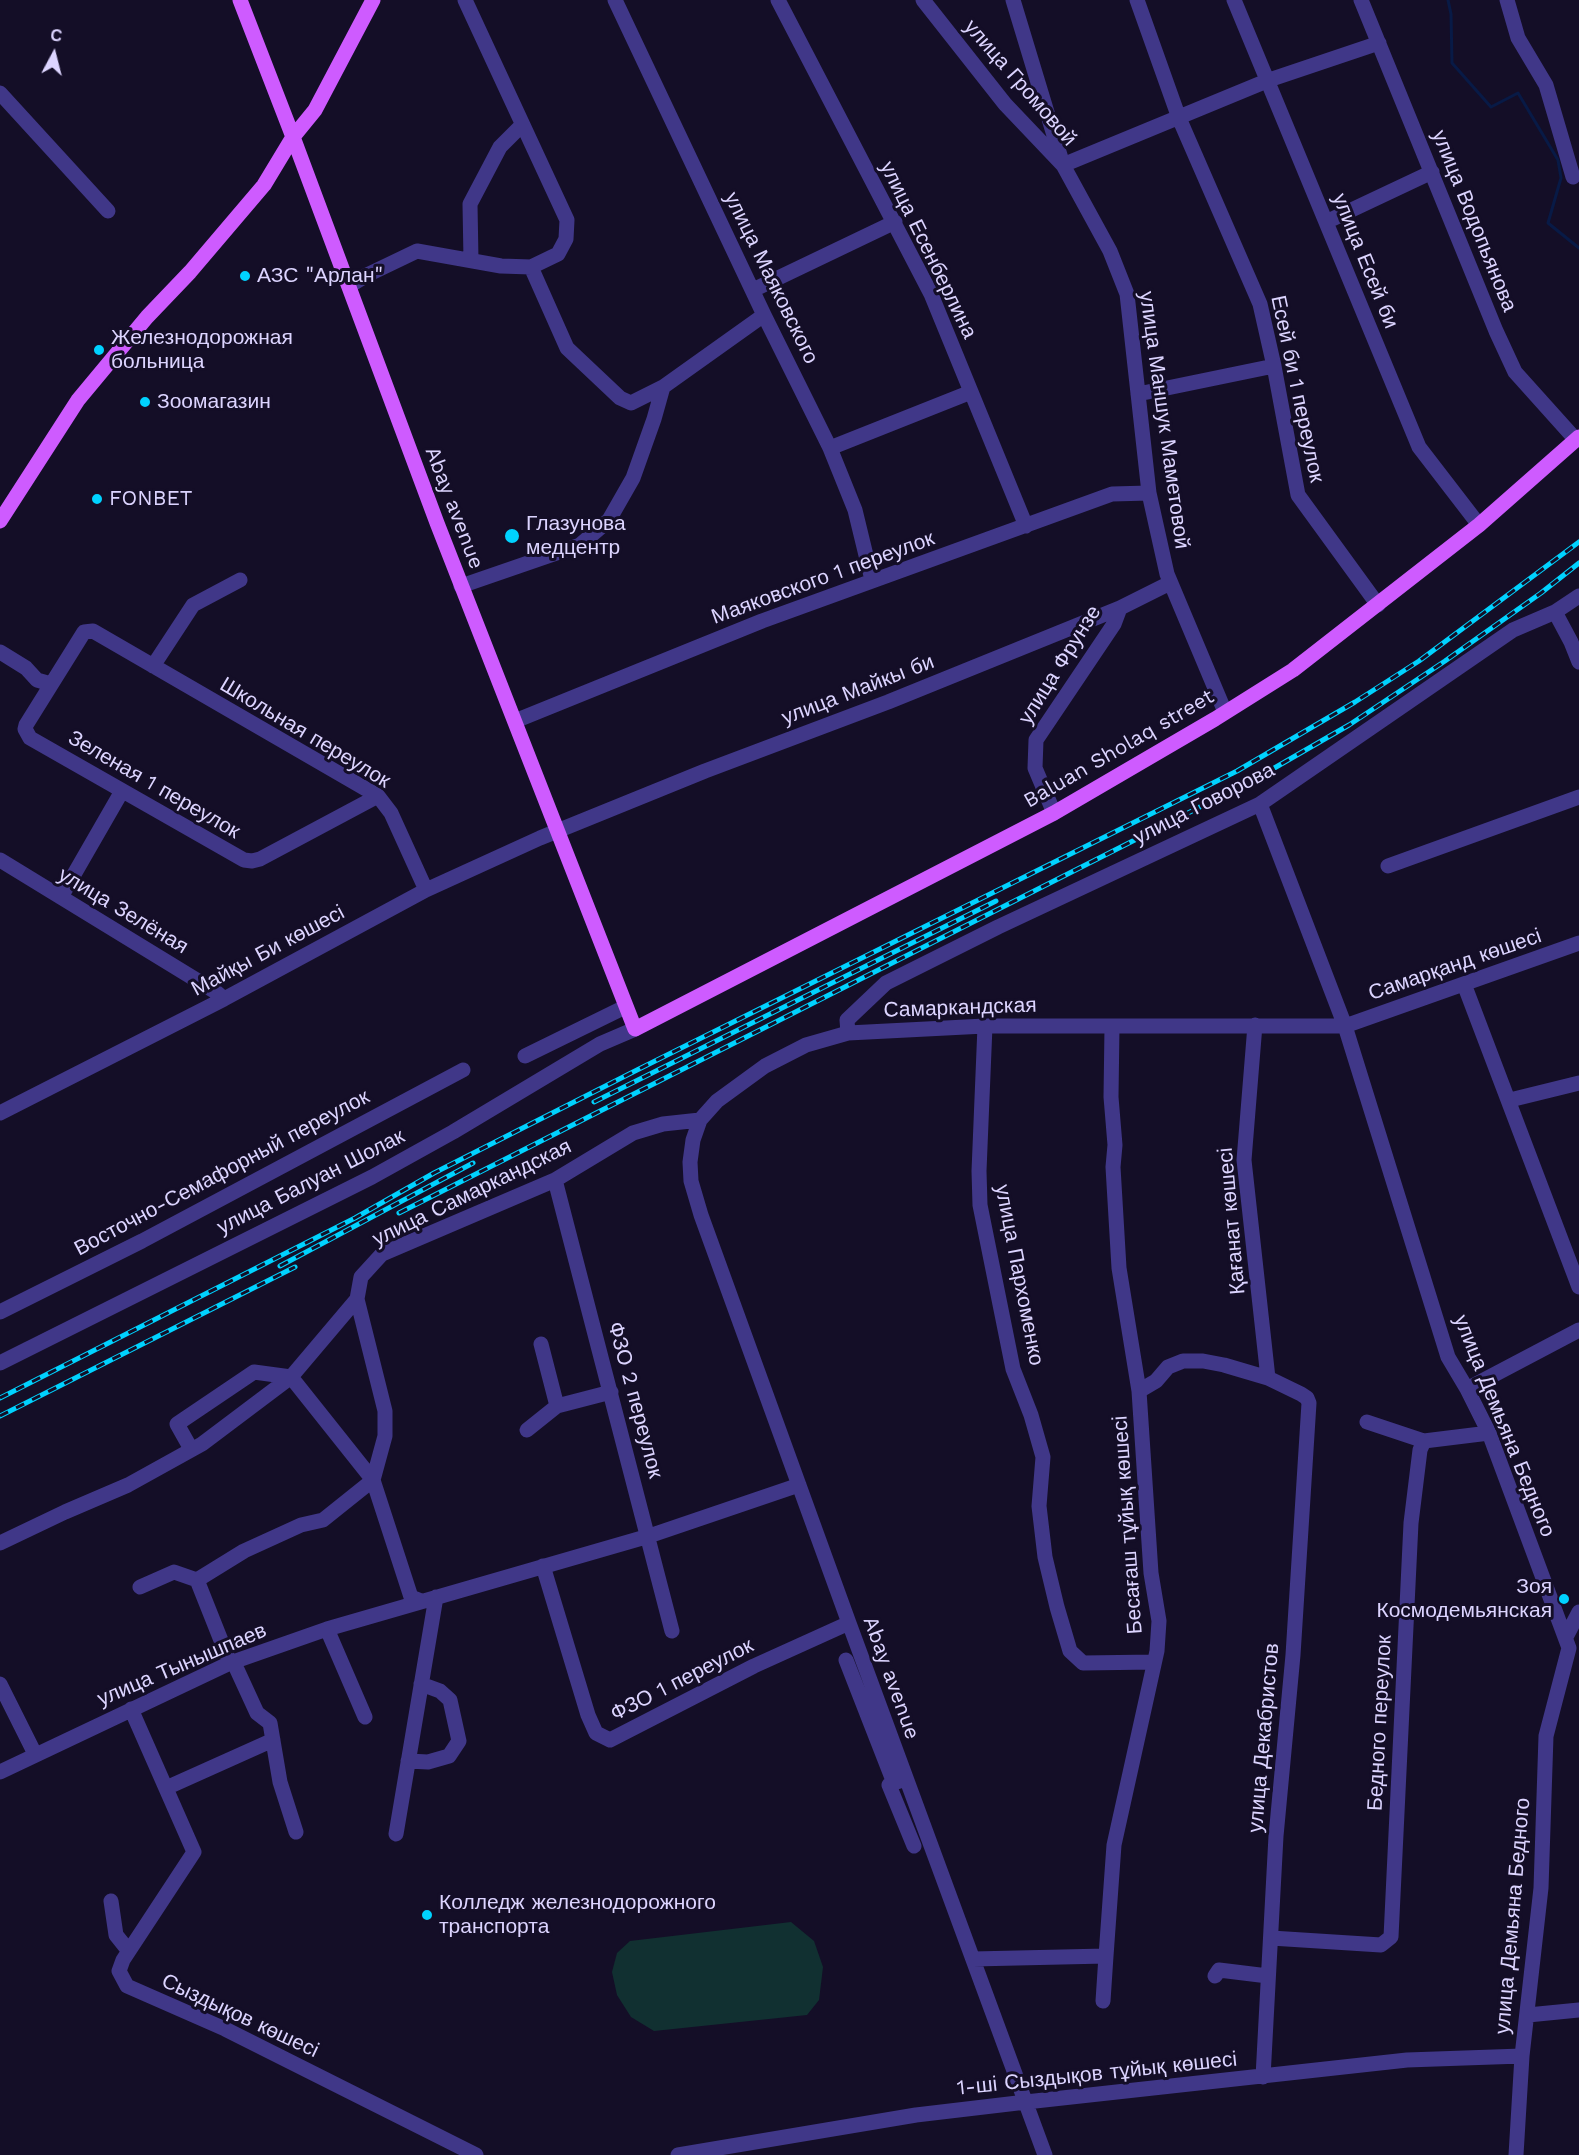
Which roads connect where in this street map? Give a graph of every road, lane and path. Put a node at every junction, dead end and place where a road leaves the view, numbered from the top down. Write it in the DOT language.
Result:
graph roads {
  1 [pos="240,0"];
  2 [pos="373,0"];
  3 [pos="465,0"];
  4 [pos="615,0"];
  5 [pos="778,0"];
  6 [pos="923,0"];
  7 [pos="1013,0"];
  8 [pos="1137,0"];
  9 [pos="1234,0"];
  10 [pos="1361,0"];
  11 [pos="1507,0"];
  12 [pos="1379,43"];
  13 [pos="1269,80"];
  14 [pos="0,93"];
  15 [pos="1179,118"];
  16 [pos="522,125"];
  17 [pos="293,137"];
  18 [pos="1064,165"];
  19 [pos="1432,172"];
  20 [pos="1573,177"];
  21 [pos="108,211"];
  22 [pos="895,222"];
  23 [pos="1326,222"];
  24 [pos="471,260"];
  25 [pos="531,267"];
  26 [pos="349,286"];
  27 [pos="753,290"];
  28 [pos="764,315"];
  29 [pos="1274,366"];
  30 [pos="663,387"];
  31 [pos="971,392"];
  32 [pos="1138,394"];
  33 [pos="1577,439"];
  34 [pos="830,448"];
  35 [pos="1149,493"];
  36 [pos="0,521"];
  37 [pos="1479,525"];
  38 [pos="1026,526"];
  39 [pos="240,580"];
  40 [pos="872,580"];
  41 [pos="1170,583"];
  42 [pos="461,586"];
  43 [pos="1579,596"];
  44 [pos="1378,605"];
  45 [pos="1120,608"];
  46 [pos="1555,612"];
  47 [pos="93,631"];
  48 [pos="0,652"];
  49 [pos="1579,662"];
  50 [pos="153,666"];
  51 [pos="51,684"];
  52 [pos="1225,712"];
  53 [pos="516,721"];
  54 [pos="122,791"];
  55 [pos="378,796"];
  56 [pos="1579,797"];
  57 [pos="1260,804"];
  58 [pos="1054,813"];
  59 [pos="557,831"];
  60 [pos="0,860"];
  61 [pos="1388,866"];
  62 [pos="426,890"];
  63 [pos="61,897"];
  64 [pos="1579,943"];
  65 [pos="1464,984"];
  66 [pos="224,999"];
  67 [pos="625,1007"];
  68 [pos="1255,1025"];
  69 [pos="985,1026"];
  70 [pos="1345,1026"];
  71 [pos="1112,1027"];
  72 [pos="635,1029"];
  73 [pos="848,1033"];
  74 [pos="525,1056"];
  75 [pos="463,1070"];
  76 [pos="1579,1083"];
  77 [pos="1510,1100"];
  78 [pos="0,1113"];
  79 [pos="700,1120"];
  80 [pos="555,1180"];
  81 [pos="701,1215"];
  82 [pos="1579,1287"];
  83 [pos="357,1299"];
  84 [pos="0,1312"];
  85 [pos="1579,1330"];
  86 [pos="541,1344"];
  87 [pos="0,1363"];
  88 [pos="291,1377"];
  89 [pos="1268,1378"];
  90 [pos="1467,1389"];
  91 [pos="1139,1391"];
  92 [pos="611,1392"];
  93 [pos="557,1406"];
  94 [pos="1367,1422"];
  95 [pos="527,1430"];
  96 [pos="1489,1433"];
  97 [pos="1424,1441"];
  98 [pos="191,1449"];
  99 [pos="373,1480"];
  100 [pos="799,1485"];
  101 [pos="649,1536"];
  102 [pos="0,1544"];
  103 [pos="543,1566"];
  104 [pos="197,1580"];
  105 [pos="140,1587"];
  106 [pos="429,1599"];
  107 [pos="1579,1612"];
  108 [pos="849,1623"];
  109 [pos="327,1629"];
  110 [pos="672,1631"];
  111 [pos="1571,1646"];
  112 [pos="846,1660"];
  113 [pos="1154,1662"];
  114 [pos="232,1663"];
  115 [pos="0,1684"];
  116 [pos="421,1684"];
  117 [pos="131,1709"];
  118 [pos="365,1717"];
  119 [pos="273,1740"];
  120 [pos="34,1754"];
  121 [pos="408,1761"];
  122 [pos="0,1772"];
  123 [pos="900,1781"];
  124 [pos="166,1788"];
  125 [pos="296,1832"];
  126 [pos="396,1834"];
  127 [pos="914,1846"];
  128 [pos="111,1900"];
  129 [pos="1271,1938"];
  130 [pos="128,1950"];
  131 [pos="1106,1956"];
  132 [pos="973,1959"];
  133 [pos="1215,1976"];
  134 [pos="1268,1976"];
  135 [pos="1103,2001"];
  136 [pos="1579,2010"];
  137 [pos="1528,2015"];
  138 [pos="1522,2056"];
  139 [pos="1263,2077"];
  140 [pos="1026,2102"];
  141 [pos="476,2155"];
  142 [pos="678,2155"];
  143 [pos="1045,2155"];
  144 [pos="1516,2155"];
  1 -- 17 [label="main road, Abay avenue"];
  2 -- 17 [label="main road"];
  3 -- 16 [label="street"];
  4 -- 27 [label="street, улица Маяковского"];
  5 -- 22 [label="street, улица Есенберлина"];
  6 -- 18 [label="street, улица Громовой"];
  7 -- 18 [label="street, улица Маншук Маметовой"];
  8 -- 15 [label="street, Есей би 1 переулок"];
  9 -- 13 [label="street, улица Есей би"];
  10 -- 12 [label="street, улица Водопьянова"];
  11 -- 20 [label="street"];
  12 -- 13 [label="street"];
  12 -- 19 [label="street, улица Водопьянова"];
  13 -- 15 [label="street"];
  13 -- 23 [label="street, улица Есей би"];
  14 -- 21 [label="street"];
  15 -- 18 [label="street"];
  15 -- 29 [label="street, Есей би 1 переулок"];
  16 -- 24 [label="street"];
  16 -- 25 [label="street"];
  17 -- 26 [label="main road, Abay avenue"];
  17 -- 36 [label="main road"];
  18 -- 32 [label="street, улица Маншук Маметовой"];
  19 -- 23 [label="street"];
  19 -- 33 [label="street, улица Водопьянова"];
  22 -- 27 [label="street"];
  22 -- 31 [label="street, улица Есенберлина"];
  23 -- 37 [label="street, улица Есей би"];
  24 -- 25 [label="street"];
  24 -- 26 [label="street"];
  25 -- 30 [label="street"];
  26 -- 42 [label="main road, Abay avenue"];
  27 -- 28 [label="street, улица Маяковского"];
  28 -- 30 [label="street"];
  28 -- 34 [label="street, улица Маяковского"];
  29 -- 32 [label="street"];
  29 -- 44 [label="street, Есей би 1 переулок"];
  30 -- 42 [label="street"];
  31 -- 34 [label="street"];
  31 -- 38 [label="street, улица Есенберлина"];
  32 -- 35 [label="street, улица Маншук Маметовой"];
  33 -- 37 [label="main road, Baluan Sholaq street"];
  34 -- 40 [label="street, улица Маяковского"];
  35 -- 38 [label="street, Маяковского 1 переулок"];
  35 -- 41 [label="street, улица Маншук Маметовой"];
  37 -- 44 [label="main road, Baluan Sholaq street"];
  38 -- 40 [label="street, Маяковского 1 переулок"];
  39 -- 50 [label="street"];
  40 -- 53 [label="street, Маяковского 1 переулок"];
  41 -- 45 [label="street, улица Майкы би"];
  41 -- 52 [label="street, улица Маншук Маметовой"];
  42 -- 53 [label="main road, Abay avenue"];
  43 -- 46 [label="street, улица Говорова"];
  44 -- 52 [label="main road, Baluan Sholaq street"];
  45 -- 58 [label="street, улица Фрунзе"];
  45 -- 59 [label="street, улица Майкы би"];
  46 -- 49 [label="street"];
  46 -- 57 [label="street, улица Говорова"];
  47 -- 50 [label="street, Школьная переулок"];
  47 -- 51 [label="street, Зеленая 1 переулок"];
  48 -- 51 [label="street"];
  50 -- 55 [label="street, Школьная переулок"];
  51 -- 54 [label="street, Зеленая 1 переулок"];
  52 -- 58 [label="main road, Baluan Sholaq street"];
  53 -- 59 [label="main road, Abay avenue"];
  54 -- 55 [label="street, Зеленая 1 переулок"];
  54 -- 63 [label="street"];
  55 -- 62 [label="street, Школьная переулок"];
  56 -- 61 [label="street"];
  57 -- 70 [label="street, улица Демьяна Бедного"];
  57 -- 73 [label="street, улица Говорова"];
  58 -- 72 [label="main road, Baluan Sholaq street"];
  59 -- 62 [label="street, Майқы Би көшесі"];
  59 -- 67 [label="main road, Abay avenue"];
  60 -- 63 [label="street, улица Зелёная"];
  62 -- 66 [label="street, Майқы Би көшесі"];
  63 -- 66 [label="street, улица Зелёная"];
  64 -- 65 [label="street, Самарқанд көшесі"];
  65 -- 70 [label="street, Самарқанд көшесі"];
  65 -- 77 [label="street"];
  66 -- 78 [label="street, Майқы Би көшесі"];
  67 -- 72 [label="main road, Abay avenue"];
  67 -- 74 [label="street"];
  68 -- 70 [label="street, Самаркандская"];
  68 -- 71 [label="street, Самаркандская"];
  68 -- 89 [label="street, Қағанат көшесі"];
  69 -- 71 [label="street, Самаркандская"];
  69 -- 73 [label="street, Самаркандская"];
  69 -- 113 [label="street, улица Пархоменко"];
  70 -- 90 [label="street, улица Демьяна Бедного"];
  71 -- 91 [label="street, Бесағаш тұйық көшесі"];
  72 -- 87 [label="street, улица Балуан Шолак"];
  73 -- 79 [label="street, Самаркандская"];
  75 -- 84 [label="street, Восточно-Семафорный переулок"];
  76 -- 77 [label="street"];
  77 -- 82 [label="street"];
  79 -- 80 [label="street, улица Самаркандская"];
  79 -- 81 [label="street, Самаркандская"];
  80 -- 83 [label="street, улица Самаркандская"];
  80 -- 92 [label="street, ФЗО 2 переулок"];
  81 -- 100 [label="street, Abay avenue"];
  83 -- 88 [label="street, улица Самаркандская"];
  83 -- 99 [label="street"];
  85 -- 90 [label="street"];
  86 -- 93 [label="street"];
  88 -- 98 [label="street, улица Самаркандская"];
  88 -- 98 [label="street"];
  88 -- 99 [label="street"];
  89 -- 91 [label="street"];
  89 -- 129 [label="street, улица Декабристов"];
  90 -- 96 [label="street, улица Демьяна Бедного"];
  91 -- 113 [label="street, Бесағаш тұйық көшесі"];
  92 -- 93 [label="street"];
  92 -- 101 [label="street, ФЗО 2 переулок"];
  93 -- 95 [label="street"];
  94 -- 97 [label="street"];
  96 -- 97 [label="street"];
  96 -- 111 [label="street, улица Демьяна Бедного"];
  97 -- 129 [label="street, Бедного переулок"];
  98 -- 102 [label="street, улица Самаркандская"];
  99 -- 104 [label="street"];
  99 -- 106 [label="street"];
  100 -- 101 [label="street"];
  100 -- 108 [label="street, Abay avenue"];
  101 -- 103 [label="street"];
  101 -- 110 [label="street, ФЗО 2 переулок"];
  103 -- 106 [label="street"];
  103 -- 108 [label="street, ФЗО 1 переулок"];
  104 -- 105 [label="street"];
  104 -- 114 [label="street"];
  106 -- 109 [label="street, улица Тынышпаев"];
  106 -- 116 [label="street"];
  107 -- 111 [label="street"];
  108 -- 123 [label="street, Abay avenue"];
  109 -- 114 [label="street, улица Тынышпаев"];
  109 -- 118 [label="street"];
  111 -- 137 [label="street, улица Демьяна Бедного"];
  112 -- 123 [label="street"];
  113 -- 131 [label="street, Бесағаш тұйық көшесі"];
  114 -- 117 [label="street, улица Тынышпаев"];
  114 -- 119 [label="street"];
  115 -- 120 [label="street"];
  116 -- 121 [label="street"];
  116 -- 121 [label="street"];
  117 -- 120 [label="street, улица Тынышпаев"];
  117 -- 124 [label="street"];
  119 -- 124 [label="street"];
  119 -- 125 [label="street"];
  120 -- 122 [label="street, улица Тынышпаев"];
  121 -- 126 [label="street"];
  123 -- 127 [label="street"];
  123 -- 132 [label="street, Abay avenue"];
  124 -- 130 [label="street, Сыздықов көшесі"];
  128 -- 130 [label="street"];
  129 -- 134 [label="street, улица Декабристов"];
  130 -- 141 [label="street, Сыздықов көшесі"];
  131 -- 132 [label="street"];
  131 -- 135 [label="street, Бесағаш тұйық көшесі"];
  132 -- 140 [label="street, Abay avenue"];
  133 -- 134 [label="street"];
  134 -- 139 [label="street, улица Декабристов"];
  136 -- 137 [label="street"];
  137 -- 138 [label="street, улица Демьяна Бедного"];
  138 -- 139 [label="street, 1-ші Сыздықов тұйық көшесі"];
  138 -- 144 [label="street, улица Демьяна Бедного"];
  139 -- 140 [label="street, 1-ші Сыздықов тұйық көшесі"];
  140 -- 142 [label="street, 1-ші Сыздықов тұйық көшесі"];
  140 -- 143 [label="street, Abay avenue"];
}
